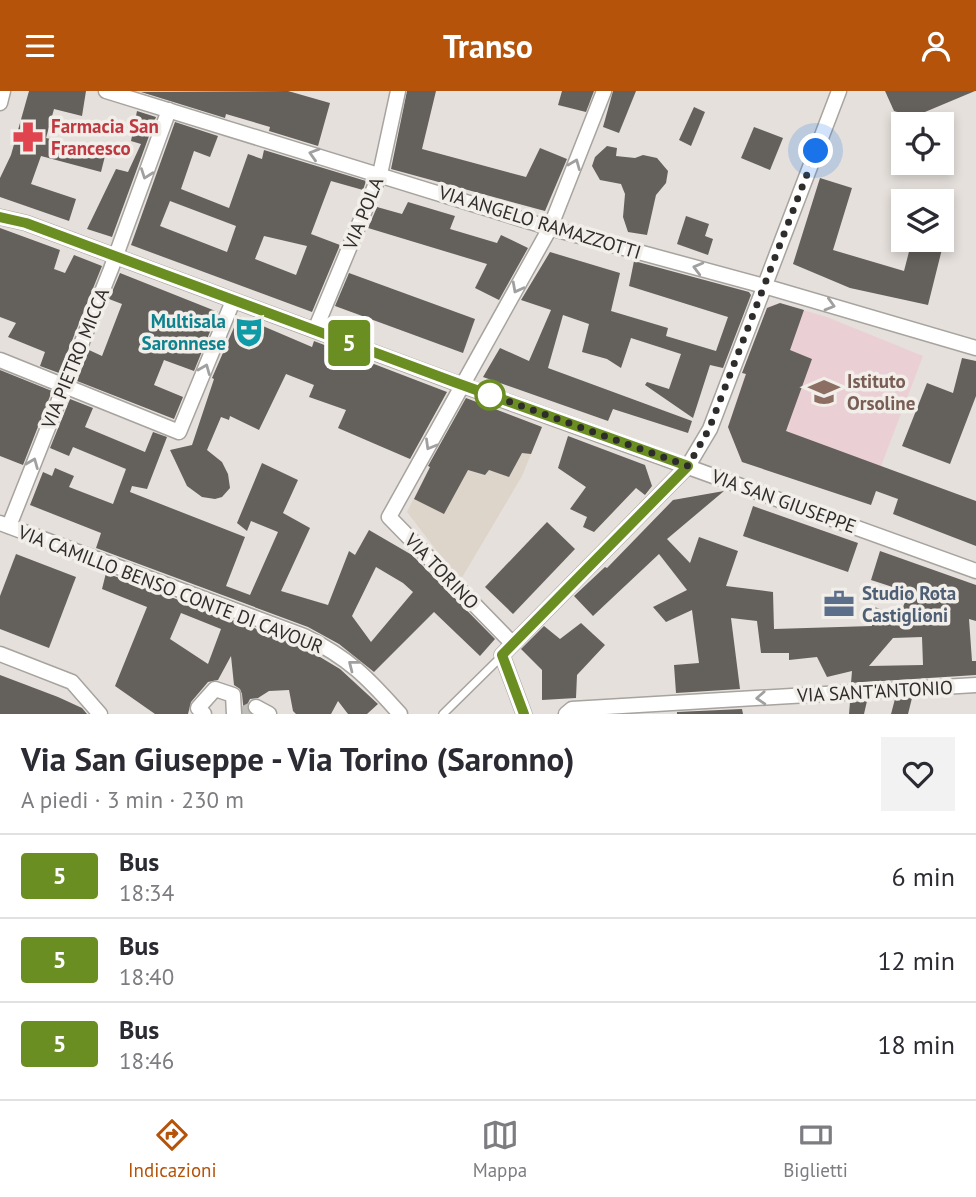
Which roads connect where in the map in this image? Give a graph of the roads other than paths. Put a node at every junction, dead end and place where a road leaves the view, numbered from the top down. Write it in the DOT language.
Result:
graph roads {
  1 [pos="3,91"];
  2 [pos="106,91"];
  3 [pos="398,91"];
  4 [pos="604,91"];
  5 [pos="839,91"];
  6 [pos="0,103"];
  7 [pos="169,110"];
  8 [pos="380,174"];
  9 [pos="0,209"];
  10 [pos="0,217"];
  11 [pos="26,223"];
  12 [pos="550,228"];
  13 [pos="115,257"];
  14 [pos="764,286"];
  15 [pos="233,301"];
  16 [pos="315,330"];
  17 [pos="976,348"];
  18 [pos="2,361"];
  19 [pos="64,386"];
  20 [pos="464,386"];
  21 [pos="688,466"];
  22 [pos="4,525"];
  23 [pos="976,571"];
  24 [pos="512,643"];
  25 [pos="0,654"];
  26 [pos="502,655"];
  27 [pos="976,685"];
  28 [pos="100,714"];
  29 [pos="204,714"];
  30 [pos="234,714"];
  31 [pos="400,714"];
  32 [pos="444,714"];
  33 [pos="524,714"];
  34 [pos="566,714"];
  1 -- 6 [label="street"];
  2 -- 7 [label="street, VIA ANGELO RAMAZZOTTI"];
  3 -- 8 [label="street, VIA POLA"];
  12 -- 4 [label="street, one-way"];
  5 -- 14 [label="street"];
  8 -- 7 [label="street, VIA ANGELO RAMAZZOTTI, one-way"];
  7 -- 13 [label="street, VIA PIETRO MICCA, one-way"];
  8 -- 12 [label="street, VIA ANGELO RAMAZZOTTI"];
  8 -- 16 [label="street, VIA POLA"];
  9 -- 11 [label="street"];
  10 -- 11 [label="street, VIA SAN GIUSEPPE"];
  11 -- 13 [label="street, VIA SAN GIUSEPPE"];
  14 -- 12 [label="street, VIA ANGELO RAMAZZOTTI, one-way"];
  12 -- 20 [label="street, one-way"];
  13 -- 15 [label="street, VIA SAN GIUSEPPE"];
  13 -- 19 [label="street, VIA PIETRO MICCA"];
  14 -- 17 [label="street, VIA ANGELO RAMAZZOTTI, one-way"];
  14 -- 21 [label="street"];
  15 -- 16 [label="street, VIA SAN GIUSEPPE"];
  19 -- 15 [label="street, one-way"];
  16 -- 20 [label="street, VIA SAN GIUSEPPE"];
  18 -- 19 [label="street"];
  22 -- 19 [label="street, VIA PIETRO MICCA, one-way"];
  20 -- 21 [label="street, VIA SAN GIUSEPPE"];
  20 -- 24 [label="street, VIA TORINO, one-way"];
  21 -- 23 [label="street, VIA SAN GIUSEPPE"];
  21 -- 24 [label="street"];
  31 -- 22 [label="street, VIA CAMILLO BENSO CONTE DI CAVOUR, one-way"];
  24 -- 26 [label="street"];
  25 -- 28 [label="street"];
  26 -- 32 [label="lane"];
  26 -- 33 [label="street"];
  27 -- 34 [label="street, VIA SANT'ANTONIO, one-way"];
  29 -- 30 [label="street"];
}
